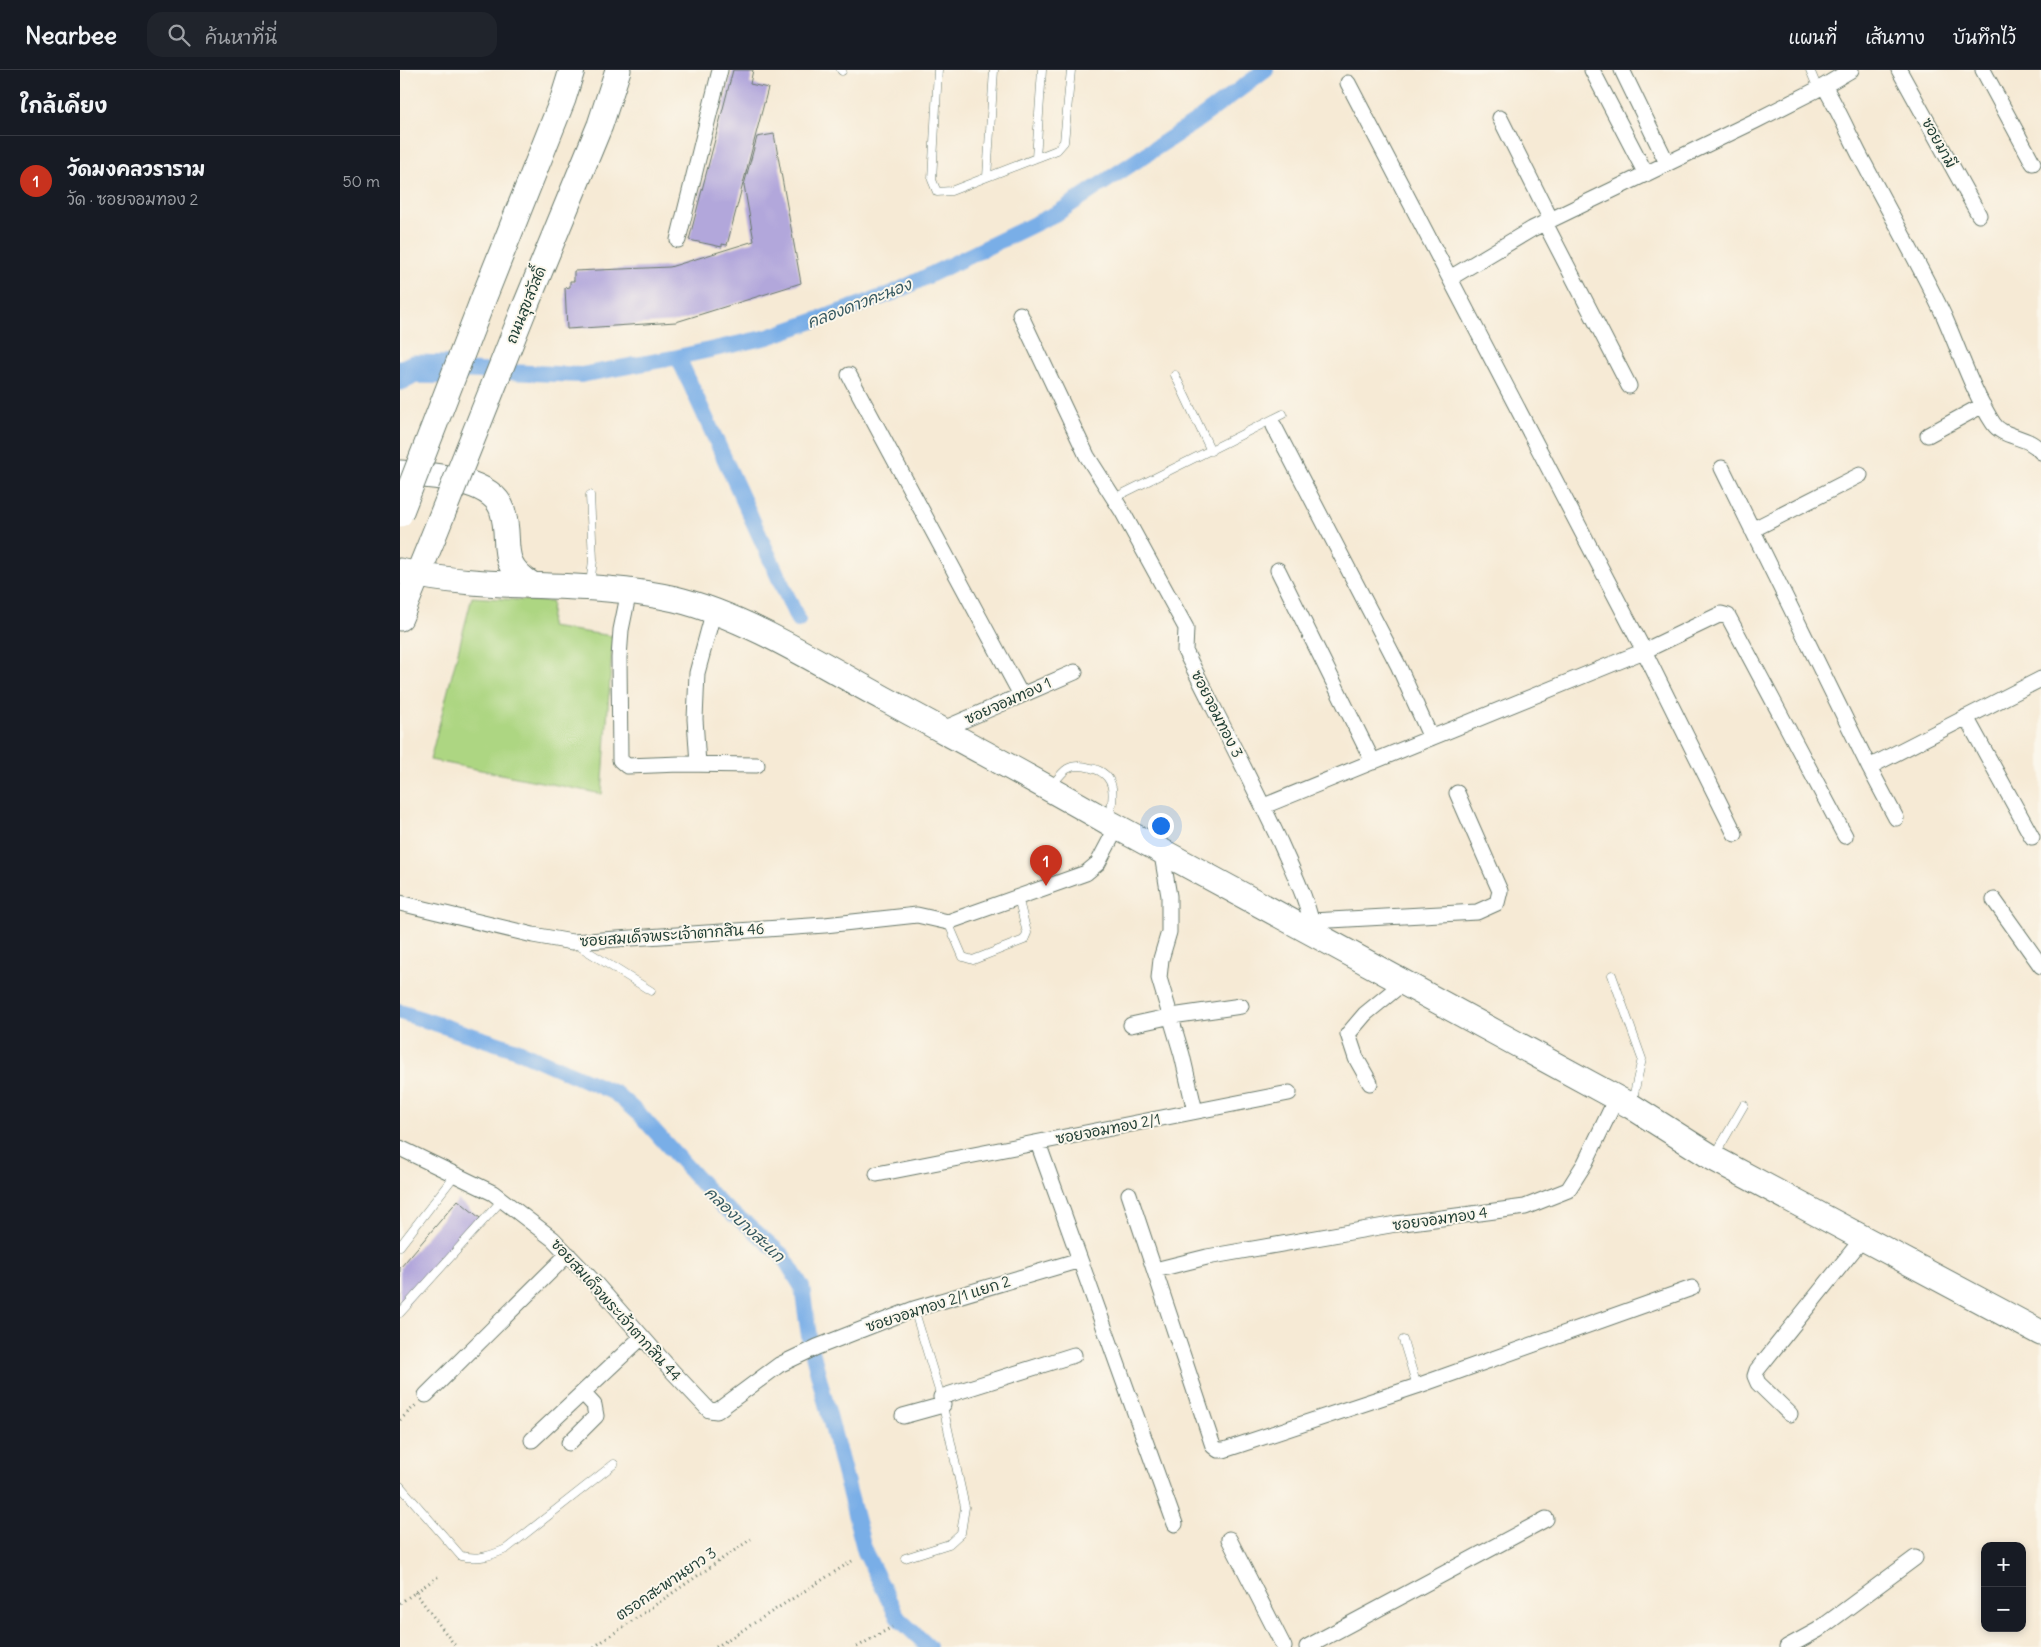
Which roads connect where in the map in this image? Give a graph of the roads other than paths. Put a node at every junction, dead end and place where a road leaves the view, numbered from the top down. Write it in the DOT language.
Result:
graph roads {
  1 [pos="572,70"];
  2 [pos="618,70"];
  3 [pos="720,70"];
  4 [pos="938,70"];
  5 [pos="994,70"];
  6 [pos="1042,70"];
  7 [pos="1072,70"];
  8 [pos="1592,70"];
  9 [pos="1622,70"];
  10 [pos="1810,70"];
  11 [pos="1851,70"];
  12 [pos="1898,70"];
  13 [pos="1983,70"];
  14 [pos="1348,83"];
  15 [pos="1821,87"];
  16 [pos="1500,118"];
  17 [pos="1036,158"];
  18 [pos="1667,163"];
  19 [pos="2032,163"];
  20 [pos="1646,174"];
  21 [pos="987,177"];
  22 [pos="1979,215"];
  23 [pos="1548,221"];
  24 [pos="678,240"];
  25 [pos="1450,278"];
  26 [pos="1020,314"];
  27 [pos="849,375"];
  28 [pos="1175,375"];
  29 [pos="1629,386"];
  30 [pos="1984,405"];
  31 [pos="1278,420"];
  32 [pos="1928,435"];
  33 [pos="1211,450"];
  34 [pos="2041,452"];
  35 [pos="1722,468"];
  36 [pos="400,473"];
  37 [pos="1860,475"];
  38 [pos="590,495"];
  39 [pos="1114,498"];
  40 [pos="400,514"];
  41 [pos="1752,530"];
  42 [pos="1278,570"];
  43 [pos="409,573"];
  44 [pos="531,584"];
  45 [pos="590,588"];
  46 [pos="629,591"];
  47 [pos="714,610"];
  48 [pos="400,618"];
  49 [pos="1644,651"];
  50 [pos="1075,672"];
  51 [pos="2041,679"];
  52 [pos="1021,695"];
  53 [pos="1966,717"];
  54 [pos="941,730"];
  55 [pos="1431,738"];
  56 [pos="1373,762"];
  57 [pos="698,764"];
  58 [pos="756,765"];
  59 [pos="1869,767"];
  60 [pos="1049,787"];
  61 [pos="1457,793"];
  62 [pos="1264,806"];
  63 [pos="1896,818"];
  64 [pos="1113,824"];
  65 [pos="1735,834"];
  66 [pos="1845,836"];
  67 [pos="2032,837"];
  68 [pos="1161,849"];
  69 [pos="1018,897"];
  70 [pos="1994,900"];
  71 [pos="400,902"];
  72 [pos="948,922"];
  73 [pos="1313,928"];
  74 [pos="572,942"];
  75 [pos="2041,966"];
  76 [pos="1612,975"];
  77 [pos="1403,983"];
  78 [pos="651,991"];
  79 [pos="1241,1006"];
  80 [pos="1172,1016"];
  81 [pos="1131,1025"];
  82 [pos="1370,1083"];
  83 [pos="1290,1093"];
  84 [pos="1624,1102"];
  85 [pos="1744,1105"];
  86 [pos="1195,1111"];
  87 [pos="1038,1143"];
  88 [pos="400,1148"];
  89 [pos="1713,1158"];
  90 [pos="877,1174"];
  91 [pos="455,1175"];
  92 [pos="1130,1194"];
  93 [pos="502,1200"];
  94 [pos="1863,1238"];
  95 [pos="400,1246"];
  96 [pos="568,1254"];
  97 [pos="1080,1260"];
  98 [pos="1155,1270"];
  99 [pos="1692,1288"];
  100 [pos="914,1309"];
  101 [pos="400,1314"];
  102 [pos="2041,1333"];
  103 [pos="642,1337"];
  104 [pos="1403,1340"];
  105 [pos="798,1355"];
  106 [pos="1074,1355"];
  107 [pos="1417,1386"];
  108 [pos="583,1393"];
  109 [pos="426,1395"];
  110 [pos="942,1401"];
  111 [pos="1790,1414"];
  112 [pos="903,1416"];
  113 [pos="532,1440"];
  114 [pos="569,1443"];
  115 [pos="614,1464"];
  116 [pos="400,1486"];
  117 [pos="1546,1519"];
  118 [pos="1174,1524"];
  119 [pos="1229,1539"];
  120 [pos="905,1558"];
  121 [pos="1914,1558"];
  122 [pos="1284,1647"];
  123 [pos="1307,1647"];
  124 [pos="1787,1647"];
  1 -- 40 [label="main road, bridge"];
  2 -- 43 [label="main road, ถนนสุขสวัสดิ์, bridge"];
  3 -- 24 [label="street"];
  4 -- 21 [label="lane"];
  5 -- 21 [label="lane"];
  6 -- 17 [label="lane"];
  7 -- 17 [label="lane"];
  8 -- 20 [label="street"];
  9 -- 18 [label="street"];
  10 -- 15 [label="lane"];
  11 -- 15 [label="street"];
  12 -- 22 [label="street, ซอยมามี"];
  13 -- 19 [label="street"];
  14 -- 25 [label="street"];
  15 -- 18 [label="street"];
  15 -- 30 [label="street"];
  16 -- 23 [label="street"];
  17 -- 21 [label="lane"];
  18 -- 20 [label="street"];
  20 -- 23 [label="street"];
  23 -- 25 [label="street"];
  23 -- 29 [label="street"];
  25 -- 49 [label="street"];
  26 -- 39 [label="street, ซอยจอมทอง 3"];
  27 -- 52 [label="street"];
  28 -- 33 [label="lane"];
  30 -- 32 [label="street"];
  30 -- 34 [label="street"];
  31 -- 33 [label="lane"];
  31 -- 55 [label="street"];
  33 -- 39 [label="lane"];
  35 -- 41 [label="street"];
  36 -- 44 [label="main road"];
  37 -- 41 [label="street"];
  38 -- 45 [label="lane"];
  39 -- 62 [label="street, ซอยจอมทอง 3"];
  41 -- 59 [label="street"];
  42 -- 56 [label="street"];
  43 -- 44 [label="main road"];
  43 -- 48 [label="main road, ถนนสุขสวัสดิ์"];
  44 -- 45 [label="main road"];
  45 -- 46 [label="main road"];
  46 -- 47 [label="main road"];
  46 -- 57 [label="street"];
  47 -- 54 [label="main road"];
  47 -- 57 [label="street"];
  49 -- 55 [label="street"];
  49 -- 65 [label="street"];
  49 -- 66 [label="street"];
  50 -- 52 [label="street, ซอยจอมทอง 1"];
  51 -- 53 [label="street"];
  52 -- 54 [label="street, ซอยจอมทอง 1"];
  53 -- 59 [label="street"];
  53 -- 67 [label="street"];
  54 -- 60 [label="main road"];
  55 -- 56 [label="street"];
  56 -- 62 [label="street"];
  57 -- 58 [label="street"];
  59 -- 63 [label="street"];
  60 -- 64 [label="main road"];
  60 -- 64 [label="lane"];
  61 -- 73 [label="street"];
  62 -- 73 [label="street, ซอยจอมทอง 3"];
  64 -- 68 [label="main road"];
  64 -- 69 [label="street"];
  68 -- 73 [label="main road"];
  68 -- 80 [label="street"];
  69 -- 72 [label="street"];
  69 -- 72 [label="lane"];
  70 -- 75 [label="street"];
  71 -- 74 [label="street, ซอยสมเด็จพระเจ้าตากสิน 46"];
  72 -- 74 [label="street, ซอยสมเด็จพระเจ้าตากสิน 46"];
  73 -- 77 [label="main road"];
  74 -- 78 [label="lane"];
  76 -- 84 [label="lane"];
  77 -- 82 [label="street"];
  77 -- 84 [label="main road"];
  79 -- 80 [label="street"];
  80 -- 81 [label="street"];
  80 -- 86 [label="street"];
  83 -- 86 [label="street, ซอยจอมทอง 2/1"];
  84 -- 89 [label="main road"];
  84 -- 98 [label="street, ซอยจอมทอง 4"];
  85 -- 89 [label="lane"];
  86 -- 87 [label="street, ซอยจอมทอง 2/1"];
  87 -- 90 [label="street"];
  87 -- 97 [label="street, ซอยจอมทอง 2/1"];
  88 -- 91 [label="street, ซอยสมเด็จพระเจ้าตากสิน 44"];
  89 -- 94 [label="main road"];
  91 -- 93 [label="street, ซอยสมเด็จพระเจ้าตากสิน 44"];
  91 -- 95 [label="lane"];
  92 -- 98 [label="street"];
  93 -- 96 [label="street, ซอยสมเด็จพระเจ้าตากสิน 44"];
  93 -- 101 [label="lane"];
  94 -- 102 [label="main road"];
  94 -- 111 [label="street"];
  96 -- 103 [label="street, ซอยสมเด็จพระเจ้าตากสิน 44"];
  96 -- 109 [label="street"];
  97 -- 100 [label="street, ซอยจอมทอง 2/1 แยก 2"];
  97 -- 118 [label="street, ซอยจอมทอง 2/1"];
  98 -- 107 [label="street"];
  99 -- 107 [label="street"];
  100 -- 105 [label="street, ซอยจอมทอง 2/1 แยก 2"];
  100 -- 110 [label="lane"];
  103 -- 105 [label="street, ซอยสมเด็จพระเจ้าตากสิน 44"];
  103 -- 108 [label="street"];
  104 -- 107 [label="lane"];
  106 -- 110 [label="street"];
  108 -- 113 [label="street"];
  108 -- 114 [label="street"];
  110 -- 112 [label="street"];
  110 -- 120 [label="lane"];
  115 -- 116 [label="lane"];
  117 -- 123 [label="street"];
  119 -- 122 [label="street"];
  121 -- 124 [label="street"];
}
